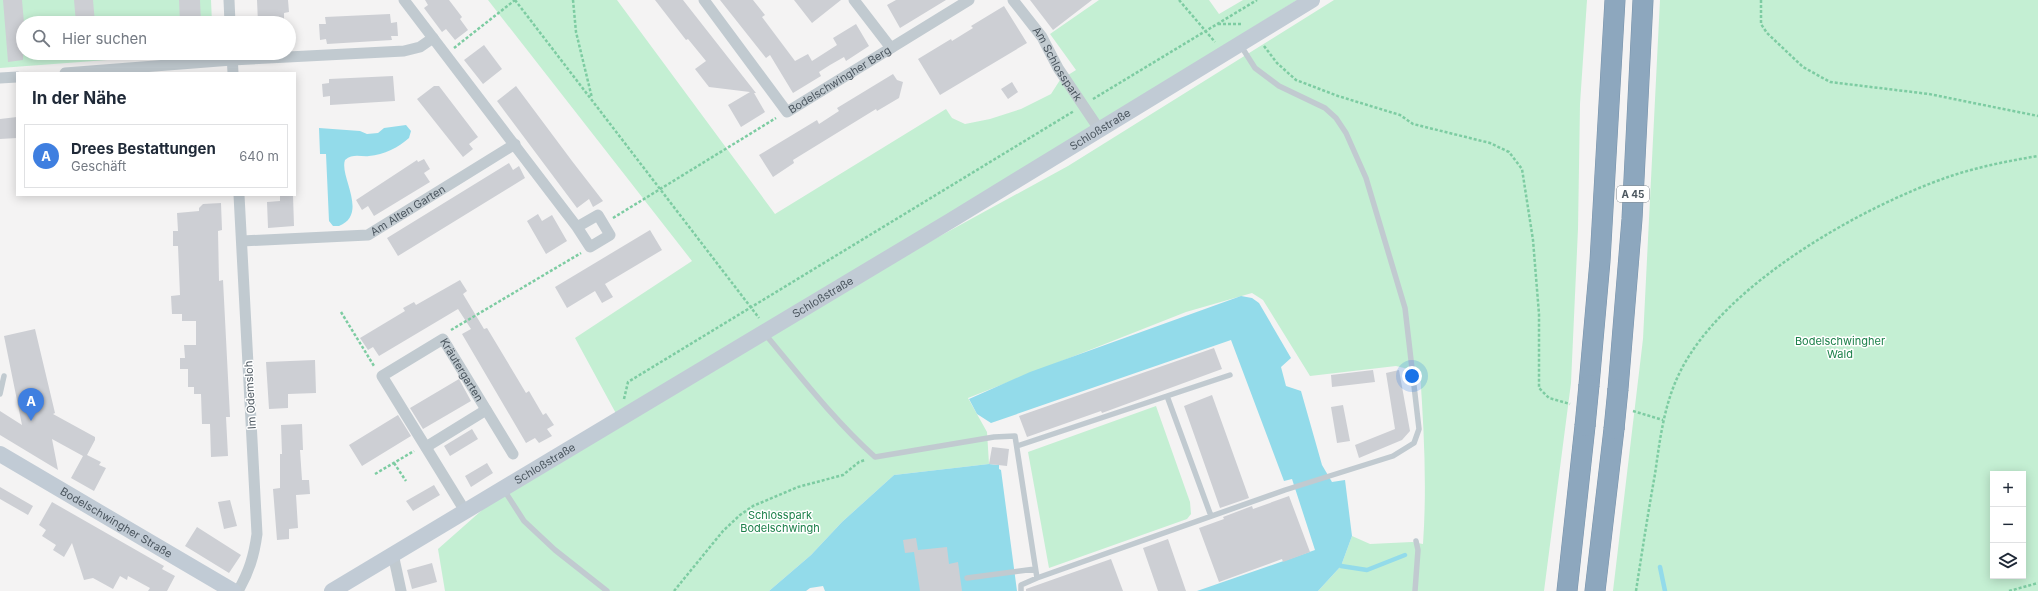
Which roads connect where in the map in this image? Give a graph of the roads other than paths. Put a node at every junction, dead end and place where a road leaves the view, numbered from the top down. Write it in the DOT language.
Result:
graph roads {
  1 [pos="229,0"];
  2 [pos="404,0"];
  3 [pos="704,0"];
  4 [pos="854,0"];
  5 [pos="969,0"];
  6 [pos="1013,0"];
  7 [pos="1312,0"];
  8 [pos="1615,0"];
  9 [pos="1643,0"];
  10 [pos="230,16"];
  11 [pos="433,38"];
  12 [pos="1240,44"];
  13 [pos="891,48"];
  14 [pos="296,55"];
  15 [pos="201,60"];
  16 [pos="232,60"];
  17 [pos="75,72"];
  18 [pos="233,72"];
  19 [pos="16,77"];
  20 [pos="0,78"];
  21 [pos="1099,129"];
  22 [pos="515,144"];
  23 [pos="239,196"];
  24 [pos="578,227"];
  25 [pos="242,241"];
  26 [pos="766,331"];
  27 [pos="1230,375"];
  28 [pos="4,376"];
  29 [pos="0,394"];
  30 [pos="1167,396"];
  31 [pos="486,410"];
  32 [pos="425,446"];
  33 [pos="1017,446"];
  34 [pos="0,454"];
  35 [pos="513,454"];
  36 [pos="503,488"];
  37 [pos="465,511"];
  38 [pos="1211,516"];
  39 [pos="1416,541"];
  40 [pos="393,554"];
  41 [pos="1035,569"];
  42 [pos="967,578"];
  43 [pos="1037,578"];
  44 [pos="233,591"];
  45 [pos="238,591"];
  46 [pos="332,591"];
  47 [pos="401,591"];
  48 [pos="607,591"];
  49 [pos="1022,591"];
  50 [pos="1415,591"];
  51 [pos="1567,591"];
  52 [pos="1595,591"];
  1 -- 10 [label="street"];
  2 -- 11 [label="street"];
  3 -- 13 [label="street, Bodelschwingher Berg"];
  4 -- 13 [label="street"];
  5 -- 13 [label="street, Bodelschwingher Berg"];
  6 -- 21 [label="street, Am Schlosspark"];
  7 -- 12 [label="street, Schloßstraße"];
  8 -- 51 [label="highway, A 45, bridge"];
  9 -- 52 [label="highway, A 45, bridge"];
  11 -- 14 [label="street"];
  11 -- 22 [label="street"];
  12 -- 21 [label="street, Schloßstraße"];
  12 -- 38 [label="lane"];
  15 -- 17 [label="street"];
  16 -- 18 [label="street"];
  19 -- 20 [label="street"];
  21 -- 26 [label="street, Schloßstraße"];
  22 -- 24 [label="street"];
  22 -- 25 [label="street, Am Alten Garten"];
  23 -- 25 [label="street, Im Odemsloh"];
  24 -- 24 [label="street"];
  25 -- 45 [label="street, Im Odemsloh"];
  26 -- 33 [label="lane"];
  26 -- 36 [label="street, Schloßstraße"];
  27 -- 30 [label="lane"];
  28 -- 29 [label="lane"];
  30 -- 33 [label="lane"];
  30 -- 38 [label="lane"];
  31 -- 32 [label="street, Kräutergarten"];
  31 -- 32 [label="street, Kräutergarten"];
  31 -- 35 [label="street, Kräutergarten"];
  32 -- 37 [label="street"];
  33 -- 41 [label="lane"];
  34 -- 44 [label="street, Bodelschwingher Straße"];
  36 -- 37 [label="street, Schloßstraße"];
  36 -- 48 [label="lane"];
  37 -- 40 [label="street, Schloßstraße"];
  38 -- 43 [label="lane"];
  39 -- 50 [label="lane"];
  40 -- 46 [label="street, Schloßstraße"];
  40 -- 47 [label="street"];
  41 -- 42 [label="lane"];
  41 -- 43 [label="lane"];
  43 -- 49 [label="lane"];
}
